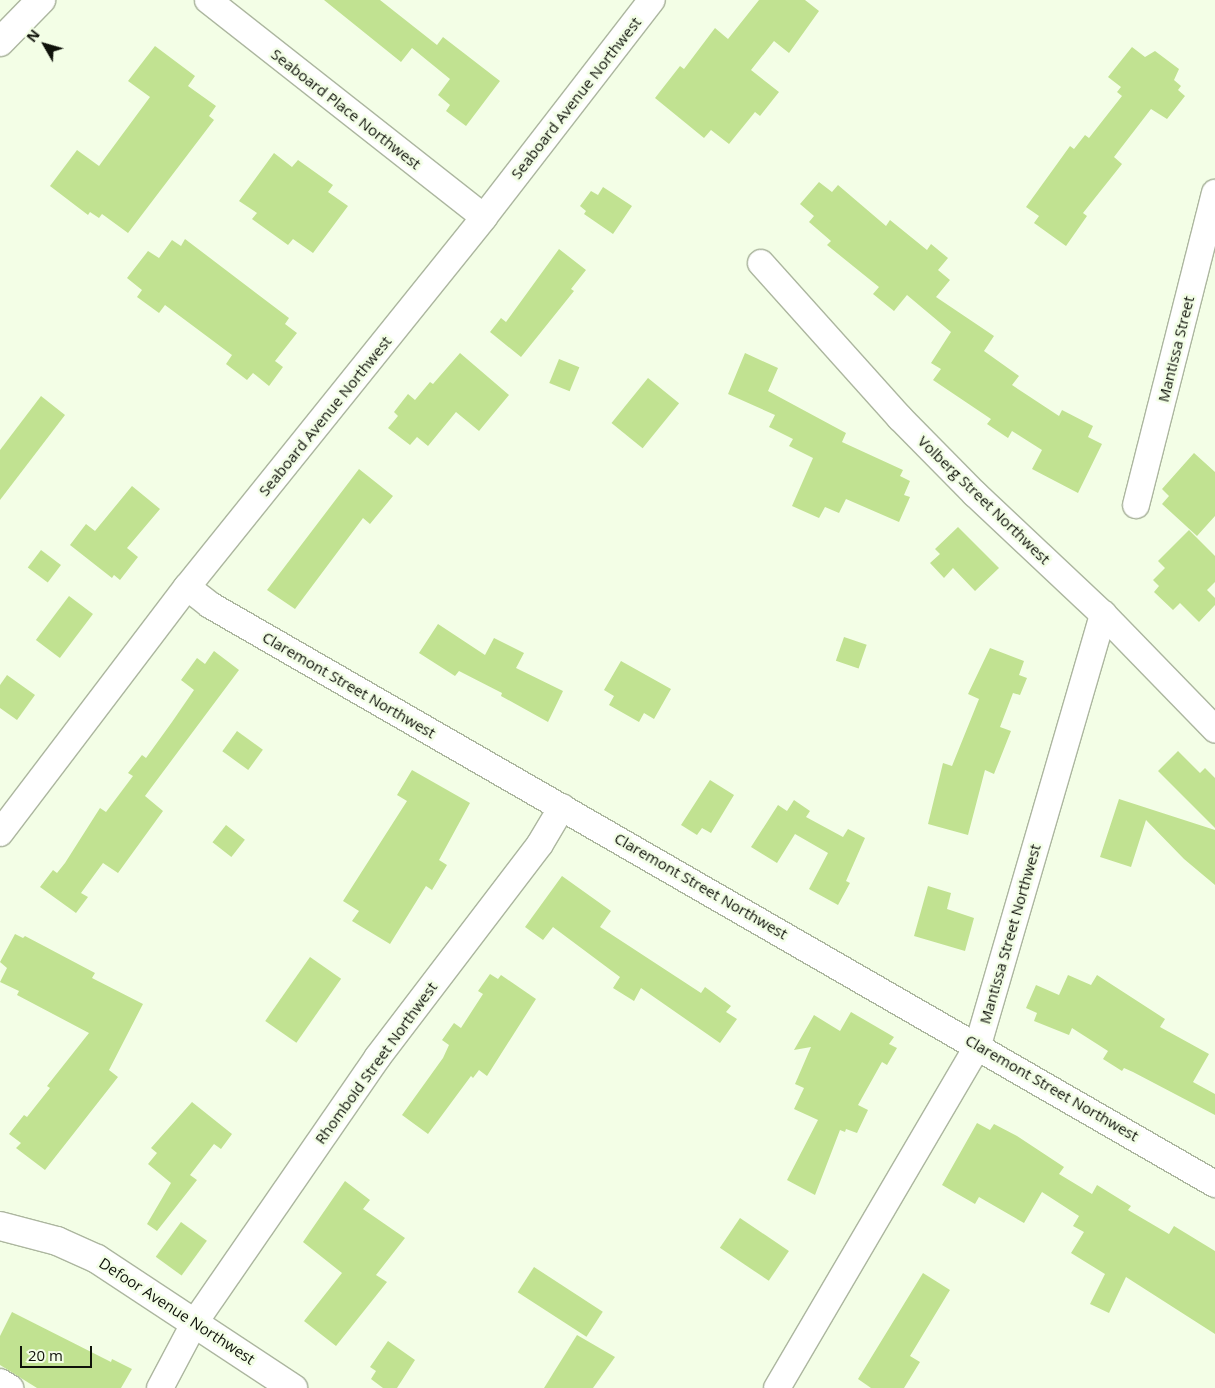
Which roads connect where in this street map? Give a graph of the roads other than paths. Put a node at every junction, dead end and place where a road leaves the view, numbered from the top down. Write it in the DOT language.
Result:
graph roads {
  1 [pos="41,0"];
  2 [pos="208,0"];
  3 [pos="652,0"];
  4 [pos="0,42"];
  5 [pos="1215,193"];
  6 [pos="484,217"];
  7 [pos="761,263"];
  8 [pos="1136,505"];
  9 [pos="187,587"];
  10 [pos="1103,614"];
  11 [pos="1215,729"];
  12 [pos="562,807"];
  13 [pos="0,833"];
  14 [pos="978,1045"];
  15 [pos="1215,1184"];
  16 [pos="0,1226"];
  17 [pos="195,1322"];
  18 [pos="0,1382"];
  19 [pos="10,1388"];
  20 [pos="160,1388"];
  21 [pos="293,1388"];
  22 [pos="777,1388"];
  1 -- 4 [label="street"];
  2 -- 6 [label="street, Seaboard Place Northwest"];
  3 -- 6 [label="street, Seaboard Avenue Northwest"];
  5 -- 8 [label="street, Mantissa Street"];
  6 -- 9 [label="street, Seaboard Avenue Northwest"];
  7 -- 10 [label="street, Volberg Street Northwest"];
  9 -- 12 [label="street, Claremont Street Northwest"];
  9 -- 13 [label="street, Seaboard Avenue Northwest"];
  10 -- 11 [label="street, Volberg Street Northwest"];
  10 -- 14 [label="street, Mantissa Street Northwest"];
  12 -- 14 [label="street, Claremont Street Northwest"];
  12 -- 17 [label="street, Rhomboid Street Northwest"];
  14 -- 15 [label="street, Claremont Street Northwest"];
  14 -- 22 [label="street, Mantissa Street Northwest"];
  16 -- 17 [label="street, Defoor Avenue Northwest"];
  17 -- 20 [label="street, Rhomboid Street Northwest"];
  17 -- 21 [label="street, Defoor Avenue Northwest"];
  18 -- 19 [label="street"];
}
